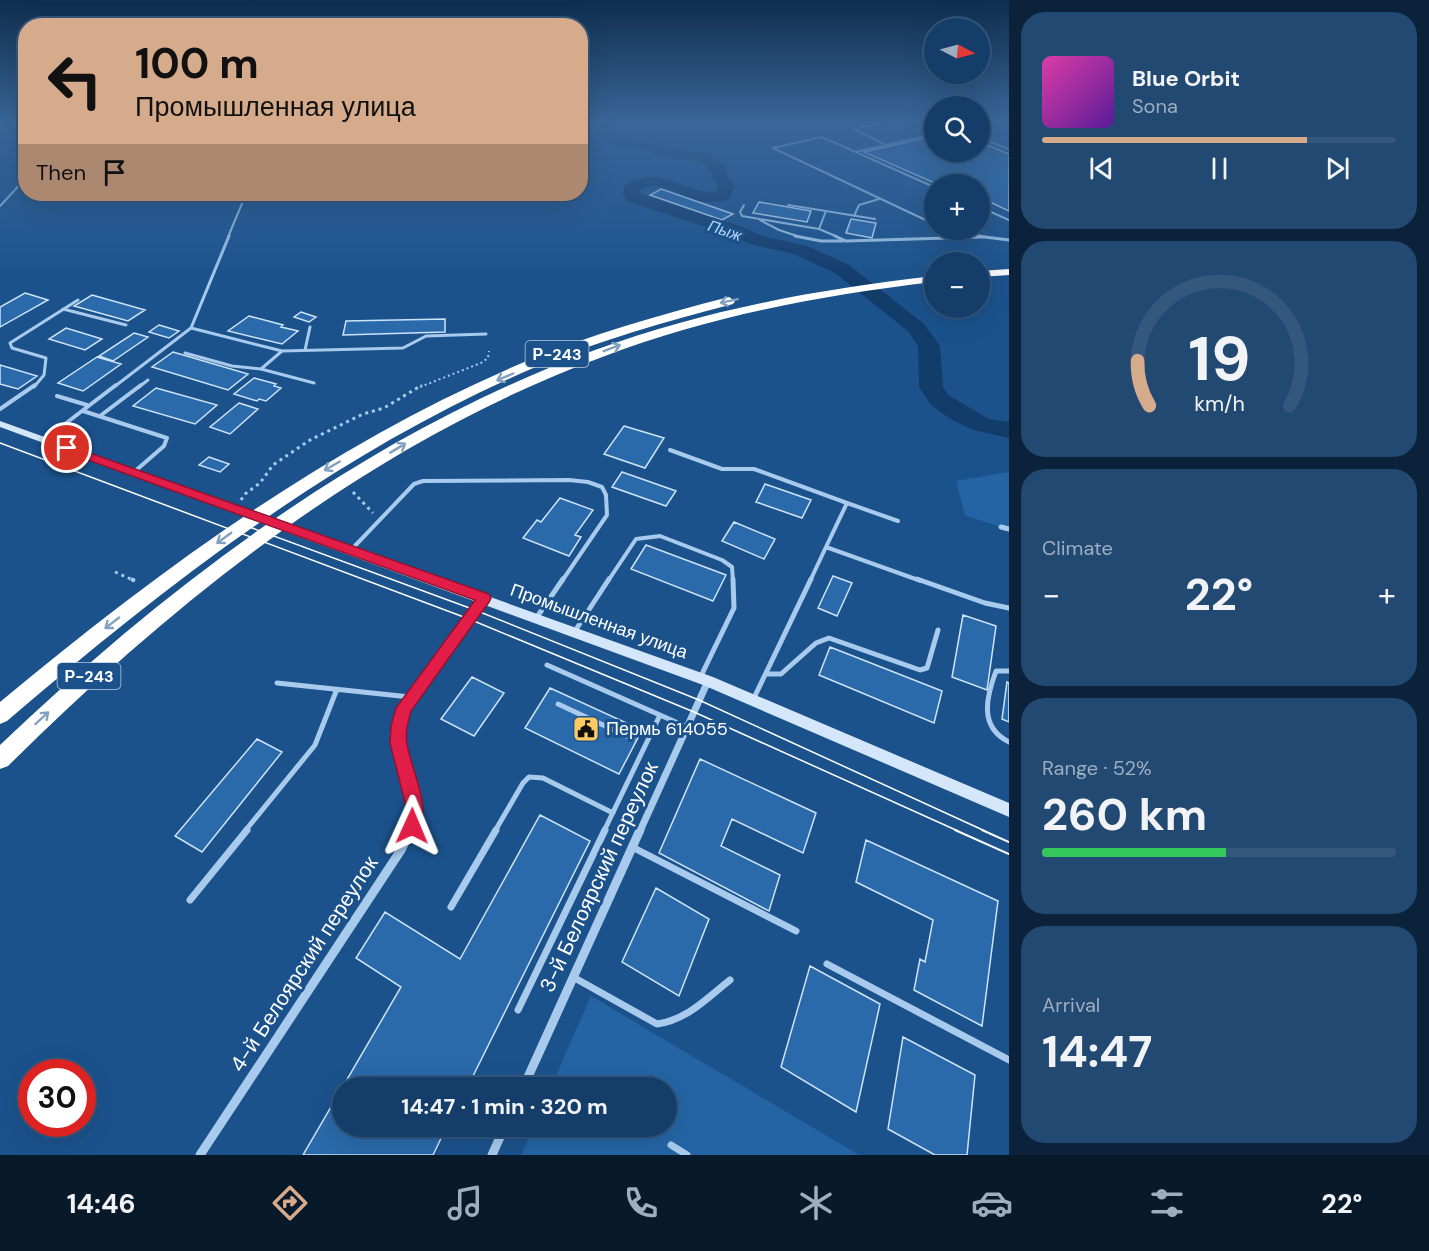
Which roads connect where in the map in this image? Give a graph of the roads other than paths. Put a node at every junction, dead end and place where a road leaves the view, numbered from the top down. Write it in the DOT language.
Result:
graph roads {
  1 [pos="829,175"];
  2 [pos="907,175"];
  3 [pos="924,183"];
  4 [pos="18,186"];
  5 [pos="879,199"];
  6 [pos="243,201"];
  7 [pos="744,205"];
  8 [pos="788,205"];
  9 [pos="0,206"];
  10 [pos="826,211"];
  11 [pos="990,211"];
  12 [pos="854,216"];
  13 [pos="758,219"];
  14 [pos="875,219"];
  15 [pos="924,219"];
  16 [pos="1009,220"];
  17 [pos="819,229"];
  18 [pos="990,238"];
  19 [pos="924,239"];
  20 [pos="1009,240"];
  21 [pos="846,241"];
  22 [pos="1009,263"];
  23 [pos="990,264"];
  24 [pos="924,270"];
  25 [pos="1009,272"];
  26 [pos="990,273"];
  27 [pos="924,280"];
  28 [pos="833,287"];
  29 [pos="78,300"];
  30 [pos="63,309"];
  31 [pos="126,325"];
  32 [pos="310,327"];
  33 [pos="191,328"];
  34 [pos="486,334"];
  35 [pos="305,350"];
  36 [pos="282,351"];
  37 [pos="185,353"];
  38 [pos="261,369"];
  39 [pos="148,380"];
  40 [pos="314,383"];
  41 [pos="57,396"];
  42 [pos="87,405"];
  43 [pos="0,409"];
  44 [pos="83,411"];
  45 [pos="100,416"];
  46 [pos="0,424"];
  47 [pos="44,440"];
  48 [pos="670,450"];
  49 [pos="134,472"];
  50 [pos="847,503"];
  51 [pos="898,521"];
  52 [pos="1001,527"];
  53 [pos="1009,529"];
  54 [pos="826,547"];
  55 [pos="351,550"];
  56 [pos="484,598"];
  57 [pos="1009,608"];
  58 [pos="537,617"];
  59 [pos="938,630"];
  60 [pos="575,631"];
  61 [pos="547,665"];
  62 [pos="1009,671"];
  63 [pos="765,674"];
  64 [pos="704,679"];
  65 [pos="276,683"];
  66 [pos="337,689"];
  67 [pos="410,697"];
  68 [pos="753,700"];
  69 [pos="558,704"];
  70 [pos="660,715"];
  71 [pos="0,716"];
  72 [pos="687,727"];
  73 [pos="633,739"];
  74 [pos="1009,742"];
  75 [pos="0,759"];
  76 [pos="1009,810"];
  77 [pos="613,813"];
  78 [pos="632,847"];
  79 [pos="189,900"];
  80 [pos="451,908"];
  81 [pos="796,931"];
  82 [pos="827,964"];
  83 [pos="573,977"];
  84 [pos="730,980"];
  85 [pos="518,1010"];
  86 [pos="1009,1060"];
  87 [pos="528,1077"];
  88 [pos="500,1137"];
  89 [pos="671,1145"];
  90 [pos="200,1155"];
  91 [pos="492,1155"];
  92 [pos="687,1155"];
  1 -- 5 [label="lane"];
  2 -- 3 [label="lane"];
  4 -- 9 [label="lane"];
  5 -- 12 [label="lane"];
  5 -- 15 [label="lane"];
  6 -- 33 [label="lane"];
  7 -- 13 [label="lane"];
  8 -- 10 [label="lane"];
  10 -- 12 [label="lane"];
  10 -- 17 [label="lane"];
  11 -- 16 [label="lane"];
  12 -- 14 [label="lane"];
  13 -- 17 [label="lane"];
  13 -- 21 [label="lane"];
  17 -- 21 [label="lane"];
  18 -- 20 [label="lane"];
  19 -- 21 [label="lane"];
  22 -- 23 [label="highway"];
  24 -- 28 [label="highway, Р-243"];
  25 -- 26 [label="highway"];
  27 -- 28 [label="highway, Р-243"];
  28 -- 71 [label="highway, Р-243, one-way"];
  75 -- 28 [label="highway, Р-243, one-way"];
  29 -- 30 [label="lane"];
  30 -- 31 [label="lane"];
  30 -- 43 [label="lane"];
  32 -- 35 [label="lane"];
  33 -- 36 [label="lane"];
  33 -- 42 [label="lane"];
  34 -- 35 [label="lane"];
  35 -- 36 [label="lane"];
  36 -- 38 [label="lane"];
  37 -- 38 [label="lane"];
  38 -- 40 [label="lane"];
  39 -- 45 [label="lane"];
  41 -- 42 [label="lane"];
  42 -- 44 [label="lane"];
  44 -- 45 [label="lane"];
  44 -- 47 [label="lane"];
  45 -- 49 [label="lane"];
  46 -- 47 [label="street, Промышленная улица"];
  47 -- 49 [label="street, Промышленная улица"];
  48 -- 50 [label="lane"];
  49 -- 55 [label="street, Промышленная улица"];
  50 -- 51 [label="lane"];
  50 -- 54 [label="lane"];
  52 -- 53 [label="street"];
  54 -- 57 [label="lane"];
  54 -- 63 [label="lane"];
  55 -- 56 [label="street, Промышленная улица"];
  55 -- 58 [label="lane"];
  56 -- 58 [label="street, Промышленная улица"];
  56 -- 67 [label="street, 4-й Белоярский переулок"];
  58 -- 60 [label="street, Промышленная улица"];
  59 -- 63 [label="lane"];
  60 -- 64 [label="street, Промышленная улица"];
  60 -- 64 [label="lane"];
  61 -- 70 [label="lane"];
  62 -- 74 [label="lane"];
  63 -- 68 [label="lane"];
  64 -- 68 [label="street, Промышленная улица"];
  64 -- 72 [label="street, 3-й Белоярский переулок"];
  65 -- 66 [label="lane"];
  66 -- 67 [label="lane"];
  66 -- 79 [label="lane"];
  67 -- 90 [label="street, 4-й Белоярский переулок"];
  68 -- 76 [label="street, Промышленная улица"];
  69 -- 73 [label="lane"];
  70 -- 72 [label="lane"];
  70 -- 77 [label="lane"];
  72 -- 78 [label="street, 3-й Белоярский переулок"];
  77 -- 80 [label="lane"];
  77 -- 85 [label="lane"];
  78 -- 81 [label="lane"];
  78 -- 83 [label="street, 3-й Белоярский переулок"];
  82 -- 86 [label="lane"];
  83 -- 84 [label="lane"];
  83 -- 87 [label="street, 3-й Белоярский переулок"];
  88 -- 91 [label="street"];
  89 -- 92 [label="lane"];
}
